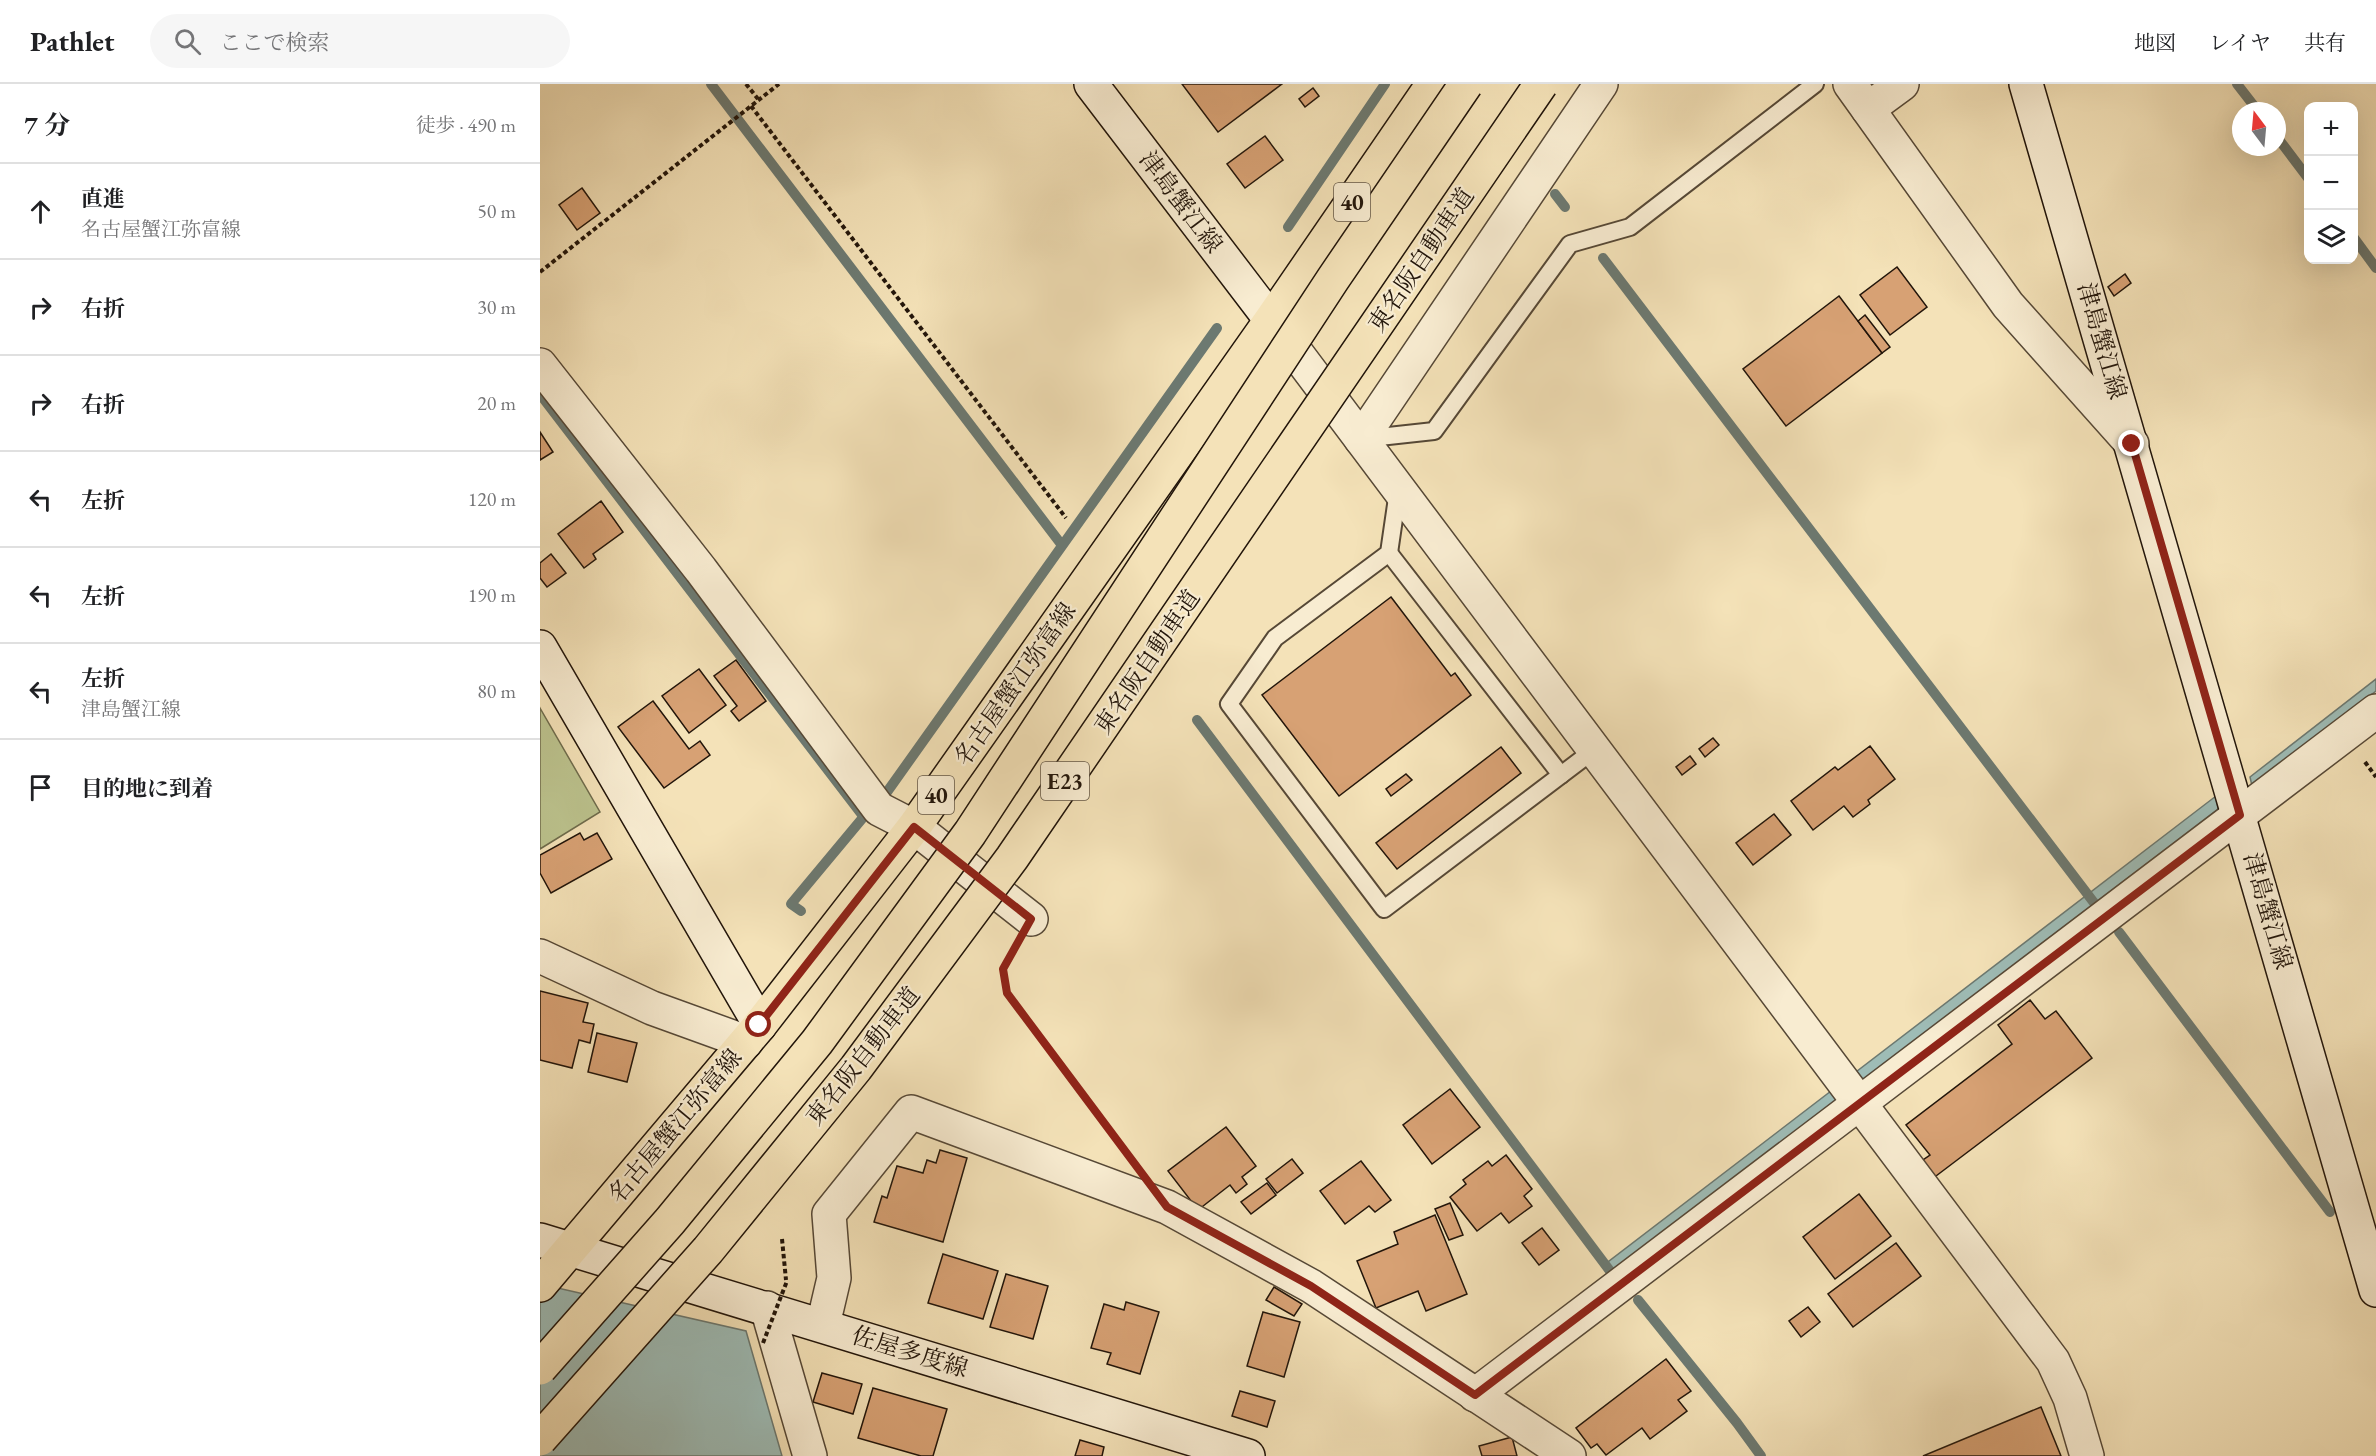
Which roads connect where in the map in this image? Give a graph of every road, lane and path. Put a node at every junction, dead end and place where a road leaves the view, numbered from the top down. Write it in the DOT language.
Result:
graph roads {
  1 [pos="746,84"];
  2 [pos="779,84"];
  3 [pos="1091,84"];
  4 [pos="1433,84"];
  5 [pos="1466,84"];
  6 [pos="1540,84"];
  7 [pos="1601,84"];
  8 [pos="1815,84"];
  9 [pos="1902,84"];
  10 [pos="2026,84"];
  11 [pos="1859,97"];
  12 [pos="758,99"];
  13 [pos="751,106"];
  14 [pos="540,272"];
  15 [pos="1271,320"];
  16 [pos="540,365"];
  17 [pos="1361,439"];
  18 [pos="2132,444"];
  19 [pos="1399,489"];
  20 [pos="1066,518"];
  21 [pos="1389,553"];
  22 [pos="540,647"];
  23 [pos="2376,711"];
  24 [pos="1594,750"];
  25 [pos="1561,775"];
  26 [pos="2240,815"];
  27 [pos="914,827"];
  28 [pos="1031,919"];
  29 [pos="540,956"];
  30 [pos="753,1033"];
  31 [pos="1851,1092"];
  32 [pos="1132,1161"];
  33 [pos="782,1239"];
  34 [pos="540,1240"];
  35 [pos="572,1248"];
  36 [pos="540,1285"];
  37 [pos="2376,1290"];
  38 [pos="767,1308"];
  39 [pos="823,1325"];
  40 [pos="763,1343"];
  41 [pos="540,1368"];
  42 [pos="1475,1395"];
  43 [pos="540,1439"];
  44 [pos="810,1456"];
  45 [pos="1248,1456"];
  46 [pos="1569,1456"];
  47 [pos="2087,1456"];
  1 -- 12 [label="path"];
  2 -- 12 [label="path"];
  3 -- 15 [label="street, 津島蟹江線"];
  4 -- 15 [label="main road, 名古屋蟹江弥富線 / 40"];
  5 -- 41 [label="main road, 東名阪自動車道 / E23, bridge"];
  6 -- 43 [label="main road, 東名阪自動車道 / E23, bridge"];
  7 -- 17 [label="street"];
  8 -- 17 [label="lane"];
  9 -- 11 [label="street"];
  10 -- 18 [label="street, 津島蟹江線"];
  11 -- 18 [label="street"];
  12 -- 13 [label="path"];
  13 -- 14 [label="path"];
  13 -- 20 [label="path"];
  15 -- 17 [label="street, 津島蟹江線"];
  15 -- 27 [label="main road, 名古屋蟹江弥富線 / 40"];
  16 -- 27 [label="street"];
  17 -- 19 [label="street, 津島蟹江線"];
  18 -- 26 [label="street, 津島蟹江線"];
  19 -- 21 [label="lane"];
  19 -- 24 [label="street, 津島蟹江線"];
  21 -- 25 [label="lane"];
  21 -- 25 [label="lane"];
  22 -- 30 [label="street"];
  23 -- 26 [label="street"];
  24 -- 25 [label="lane"];
  24 -- 31 [label="street, 津島蟹江線"];
  26 -- 31 [label="street"];
  26 -- 37 [label="street, 津島蟹江線"];
  27 -- 28 [label="street"];
  27 -- 30 [label="main road, 名古屋蟹江弥富線 / 40"];
  28 -- 32 [label="path"];
  29 -- 30 [label="street"];
  30 -- 35 [label="main road, 名古屋蟹江弥富線 / 40"];
  31 -- 42 [label="street"];
  31 -- 47 [label="street, 津島蟹江線"];
  33 -- 40 [label="path, bridge"];
  34 -- 35 [label="street, 佐屋多度線"];
  35 -- 36 [label="main road, 名古屋蟹江弥富線 / 40"];
  35 -- 38 [label="street, 佐屋多度線"];
  38 -- 39 [label="street, 佐屋多度線"];
  38 -- 44 [label="street"];
  39 -- 42 [label="street"];
  39 -- 45 [label="street, 佐屋多度線"];
  42 -- 46 [label="street"];
}
